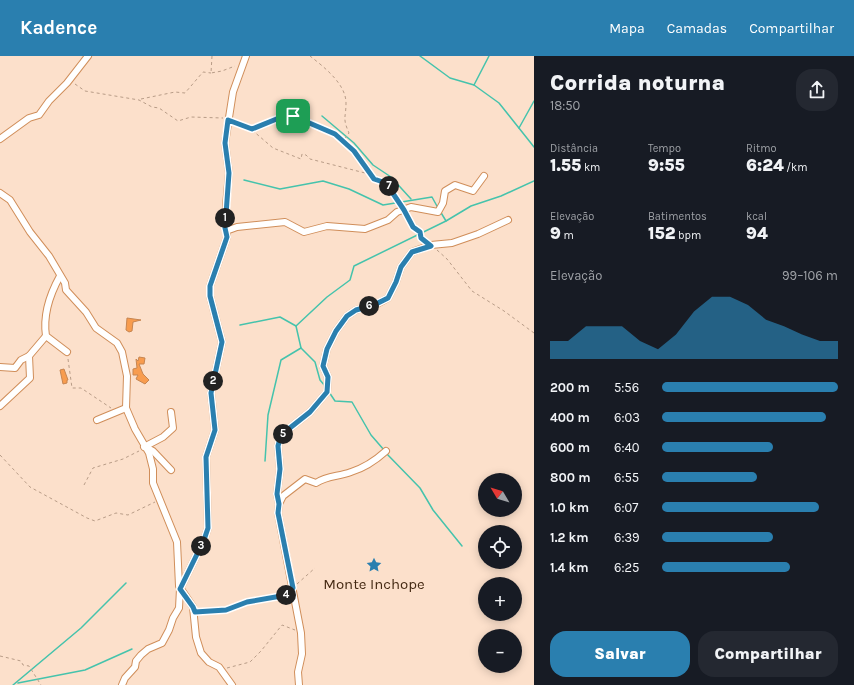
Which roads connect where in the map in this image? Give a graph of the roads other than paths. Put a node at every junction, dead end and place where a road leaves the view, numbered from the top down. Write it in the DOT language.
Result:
graph roads {
  1 [pos="88,56"];
  2 [pos="245,59"];
  3 [pos="0,139"];
  4 [pos="484,176"];
  5 [pos="0,193"];
  6 [pos="508,220"];
  7 [pos="226,231"];
  8 [pos="60,276"];
  9 [pos="46,336"];
  10 [pos="67,352"];
  11 [pos="29,356"];
  12 [pos="0,367"];
  13 [pos="0,406"];
  14 [pos="126,408"];
  15 [pos="171,412"];
  16 [pos="97,420"];
  17 [pos="144,447"];
  18 [pos="386,451"];
  19 [pos="171,470"];
  20 [pos="279,504"];
  21 [pos="180,589"];
  22 [pos="122,685"];
  23 [pos="232,685"];
  24 [pos="299,685"];
  1 -- 3 [label="street"];
  2 -- 7 [label="street"];
  4 -- 7 [label="street"];
  5 -- 8 [label="street"];
  6 -- 20 [label="street"];
  7 -- 21 [label="street"];
  8 -- 9 [label="street"];
  8 -- 14 [label="street"];
  9 -- 10 [label="street"];
  9 -- 11 [label="street"];
  11 -- 12 [label="street"];
  11 -- 13 [label="street"];
  14 -- 16 [label="street"];
  14 -- 17 [label="street"];
  15 -- 17 [label="street"];
  17 -- 19 [label="street"];
  17 -- 21 [label="street"];
  18 -- 20 [label="street"];
  20 -- 24 [label="street"];
  21 -- 22 [label="street"];
  21 -- 23 [label="street"];
}
